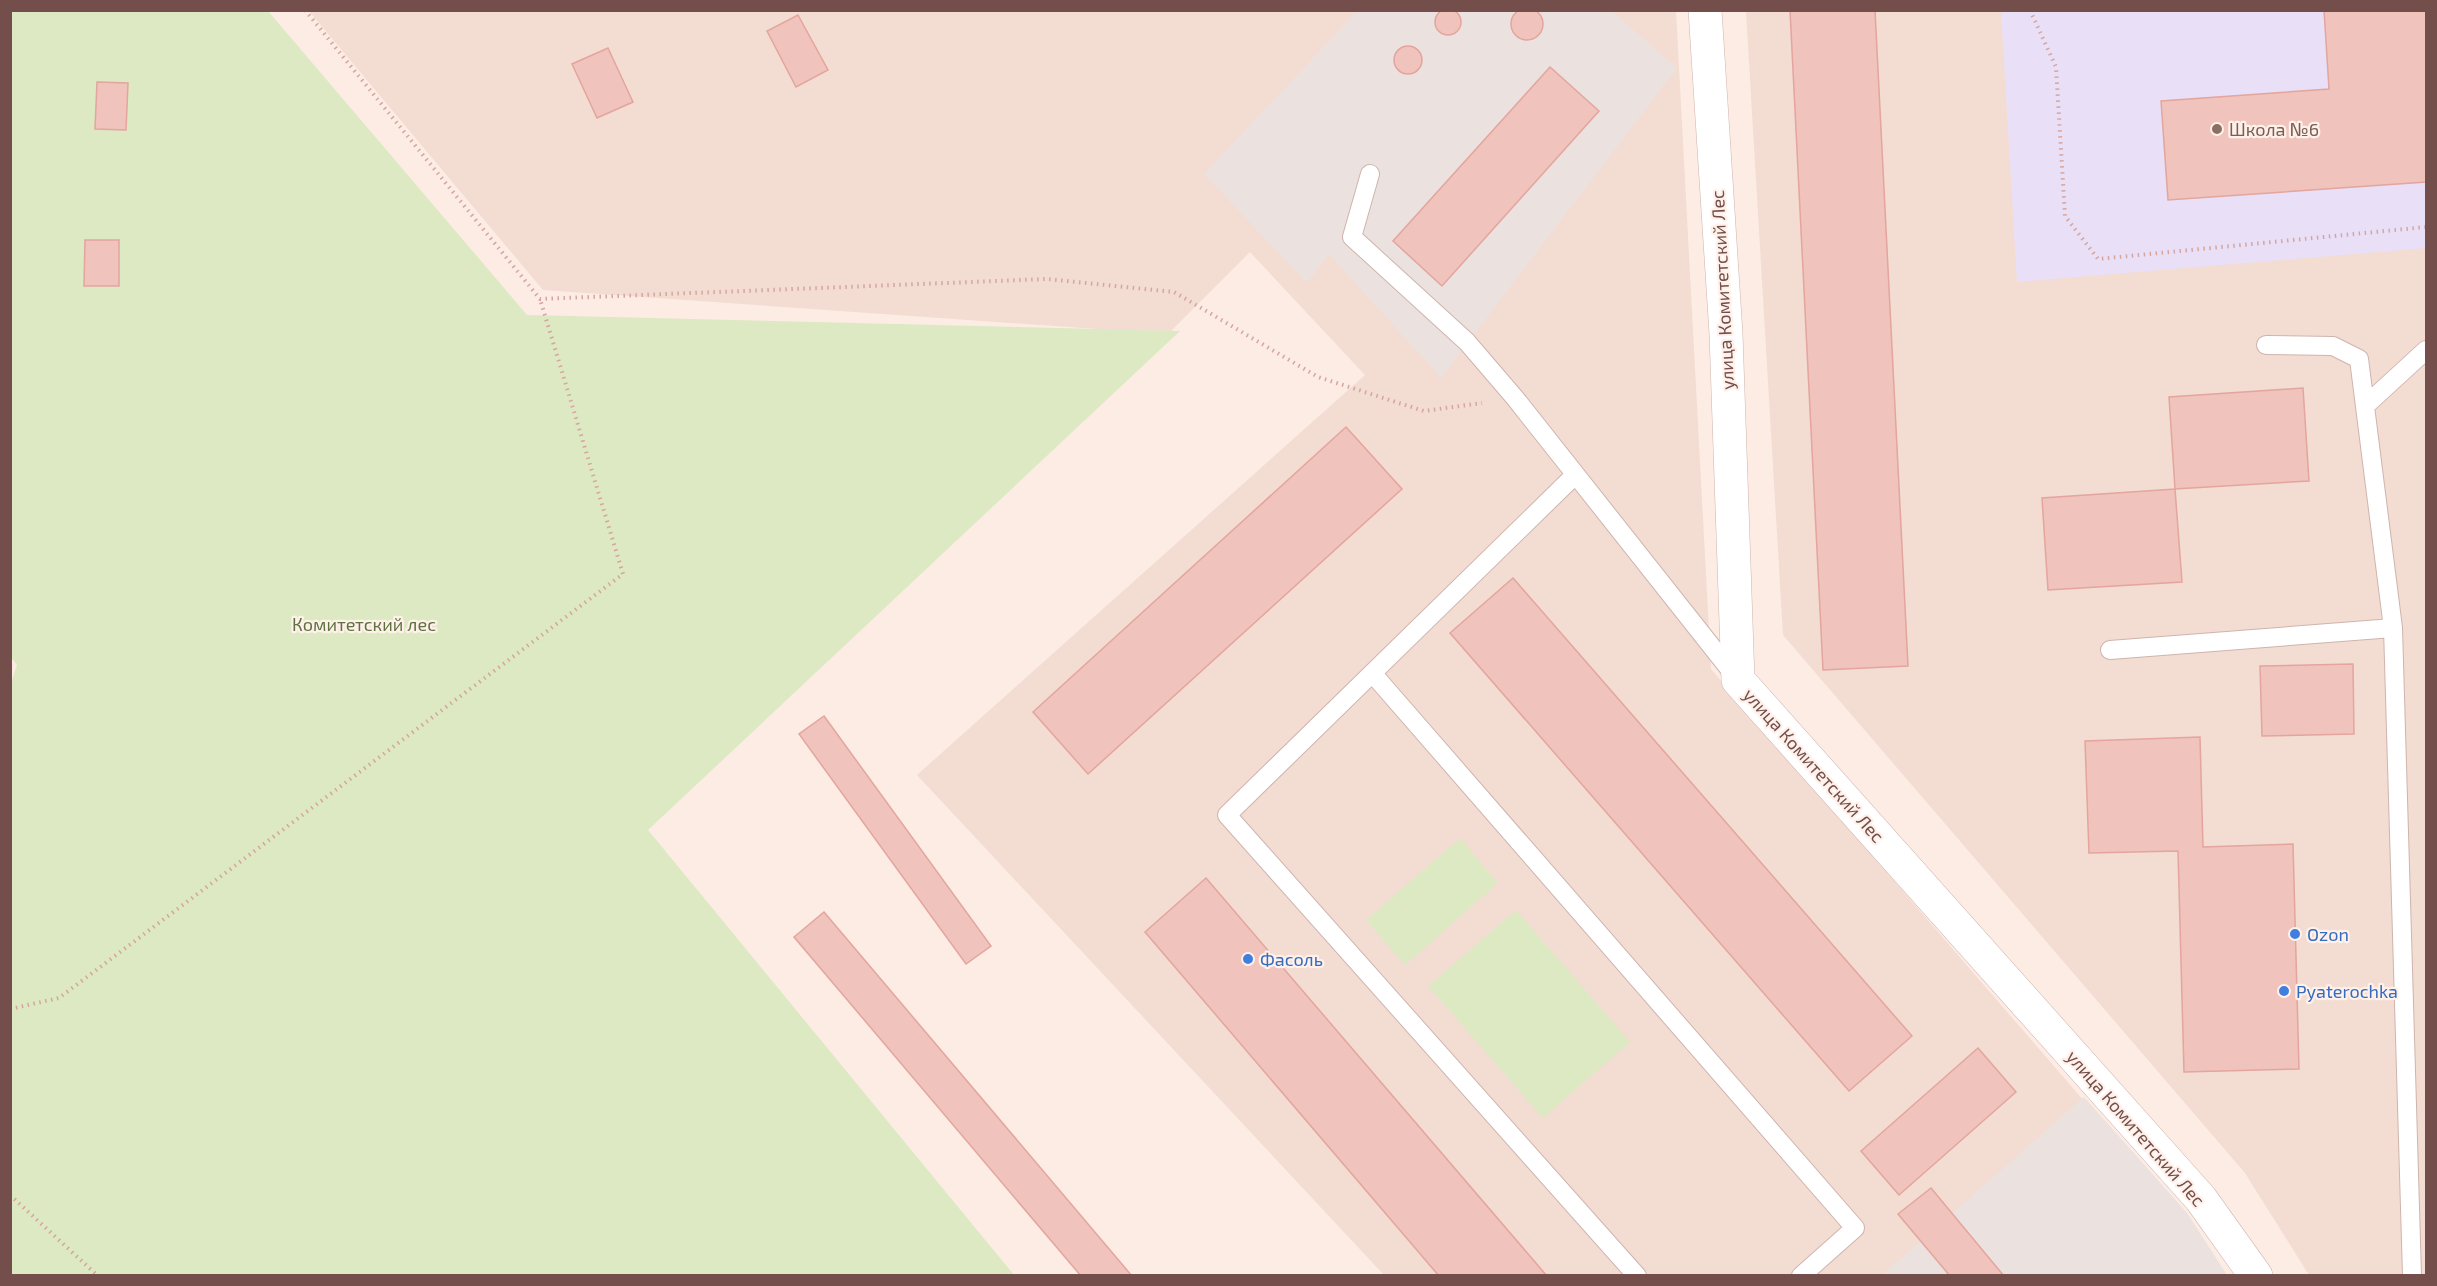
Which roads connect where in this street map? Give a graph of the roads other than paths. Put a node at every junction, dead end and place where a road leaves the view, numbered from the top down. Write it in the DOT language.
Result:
graph roads {
  1 [pos="1705,10"];
  2 [pos="1370,174"];
  3 [pos="2266,345"];
  4 [pos="2427,350"];
  5 [pos="2365,406"];
  6 [pos="1574,476"];
  7 [pos="2393,628"];
  8 [pos="2110,650"];
  9 [pos="1373,674"];
  10 [pos="1738,680"];
  11 [pos="1637,1275"];
  12 [pos="1801,1275"];
  13 [pos="2256,1275"];
  14 [pos="2412,1275"];
  1 -- 10 [label="street, улица Комитетский Лес"];
  2 -- 6 [label="lane"];
  3 -- 5 [label="lane"];
  4 -- 5 [label="lane"];
  5 -- 7 [label="lane"];
  6 -- 9 [label="lane"];
  6 -- 10 [label="lane"];
  7 -- 8 [label="lane"];
  7 -- 14 [label="lane"];
  9 -- 11 [label="lane"];
  9 -- 12 [label="lane"];
  10 -- 13 [label="street, улица Комитетский Лес"];
}
